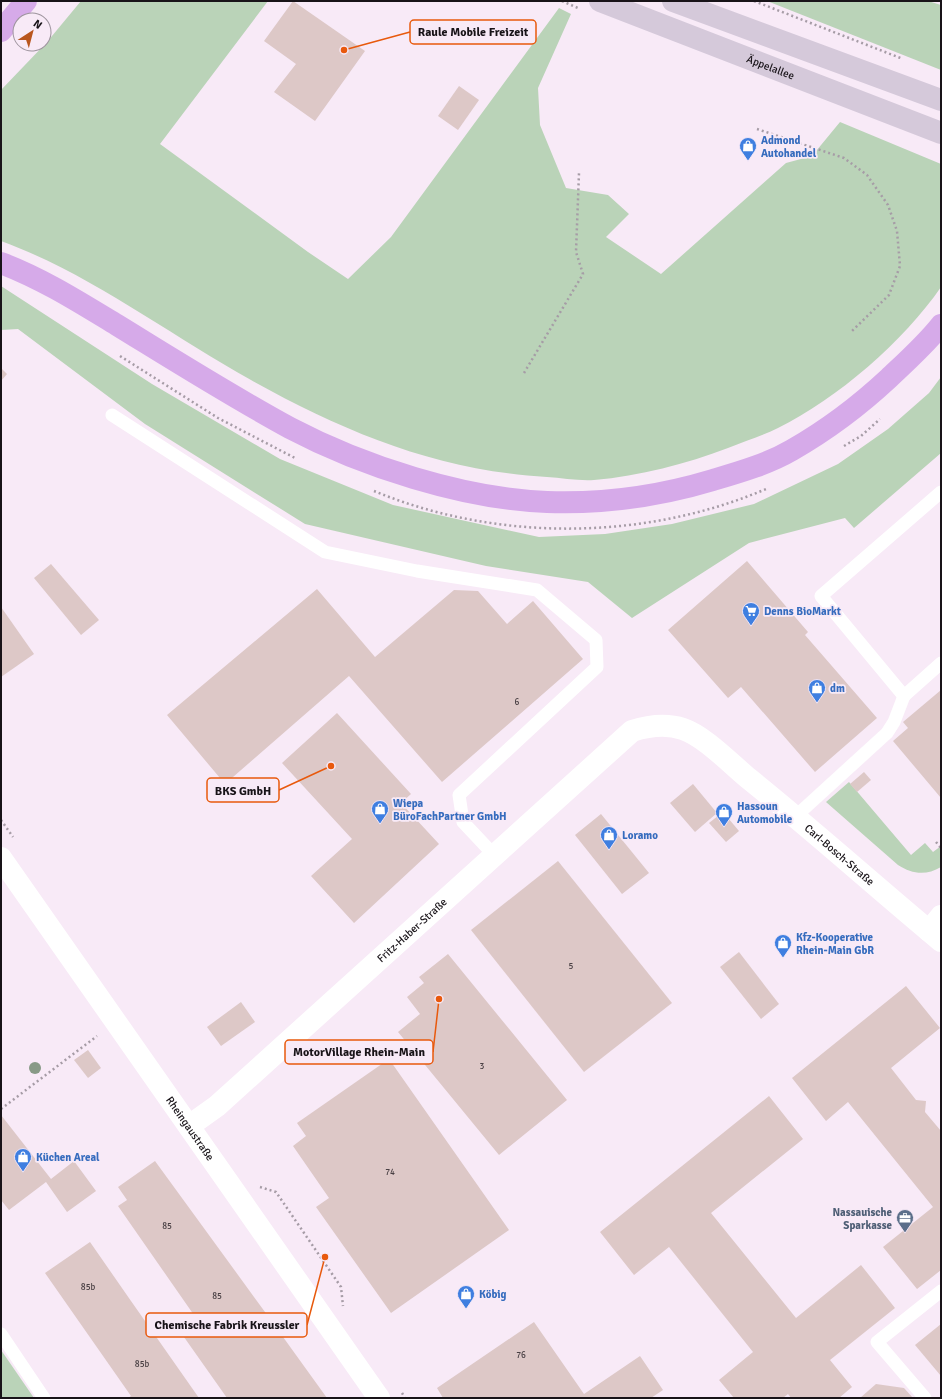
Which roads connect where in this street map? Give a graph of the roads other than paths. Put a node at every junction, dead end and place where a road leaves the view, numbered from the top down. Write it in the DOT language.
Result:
graph roads {
  1 [pos="26,1"];
  2 [pos="600,1"];
  3 [pos="673,1"];
  4 [pos="1,31"];
  5 [pos="941,100"];
  6 [pos="941,133"];
  7 [pos="1,264"];
  8 [pos="941,325"];
  9 [pos="112,415"];
  10 [pos="941,492"];
  11 [pos="941,663"];
  12 [pos="904,696"];
  13 [pos="632,731"];
  14 [pos="796,816"];
  15 [pos="494,855"];
  16 [pos="1,858"];
  17 [pos="937,929"];
  18 [pos="189,1126"];
  19 [pos="941,1291"];
  20 [pos="1,1334"];
  21 [pos="44,1398"];
  22 [pos="379,1398"];
  23 [pos="924,1398"];
  1 -- 4 [label="highway"];
  2 -- 6 [label="main road, Äppelallee"];
  3 -- 5 [label="main road"];
  7 -- 8 [label="highway"];
  9 -- 15 [label="lane"];
  10 -- 12 [label="lane"];
  11 -- 12 [label="lane"];
  12 -- 14 [label="lane"];
  13 -- 14 [label="street, Carl-Bosch-Straße"];
  13 -- 15 [label="street, Fritz-Haber-Straße"];
  14 -- 17 [label="street, Carl-Bosch-Straße"];
  15 -- 18 [label="street, Fritz-Haber-Straße"];
  16 -- 18 [label="street, Rheingaustraße"];
  18 -- 22 [label="street, Rheingaustraße"];
  19 -- 23 [label="lane"];
  20 -- 21 [label="lane"];
}
